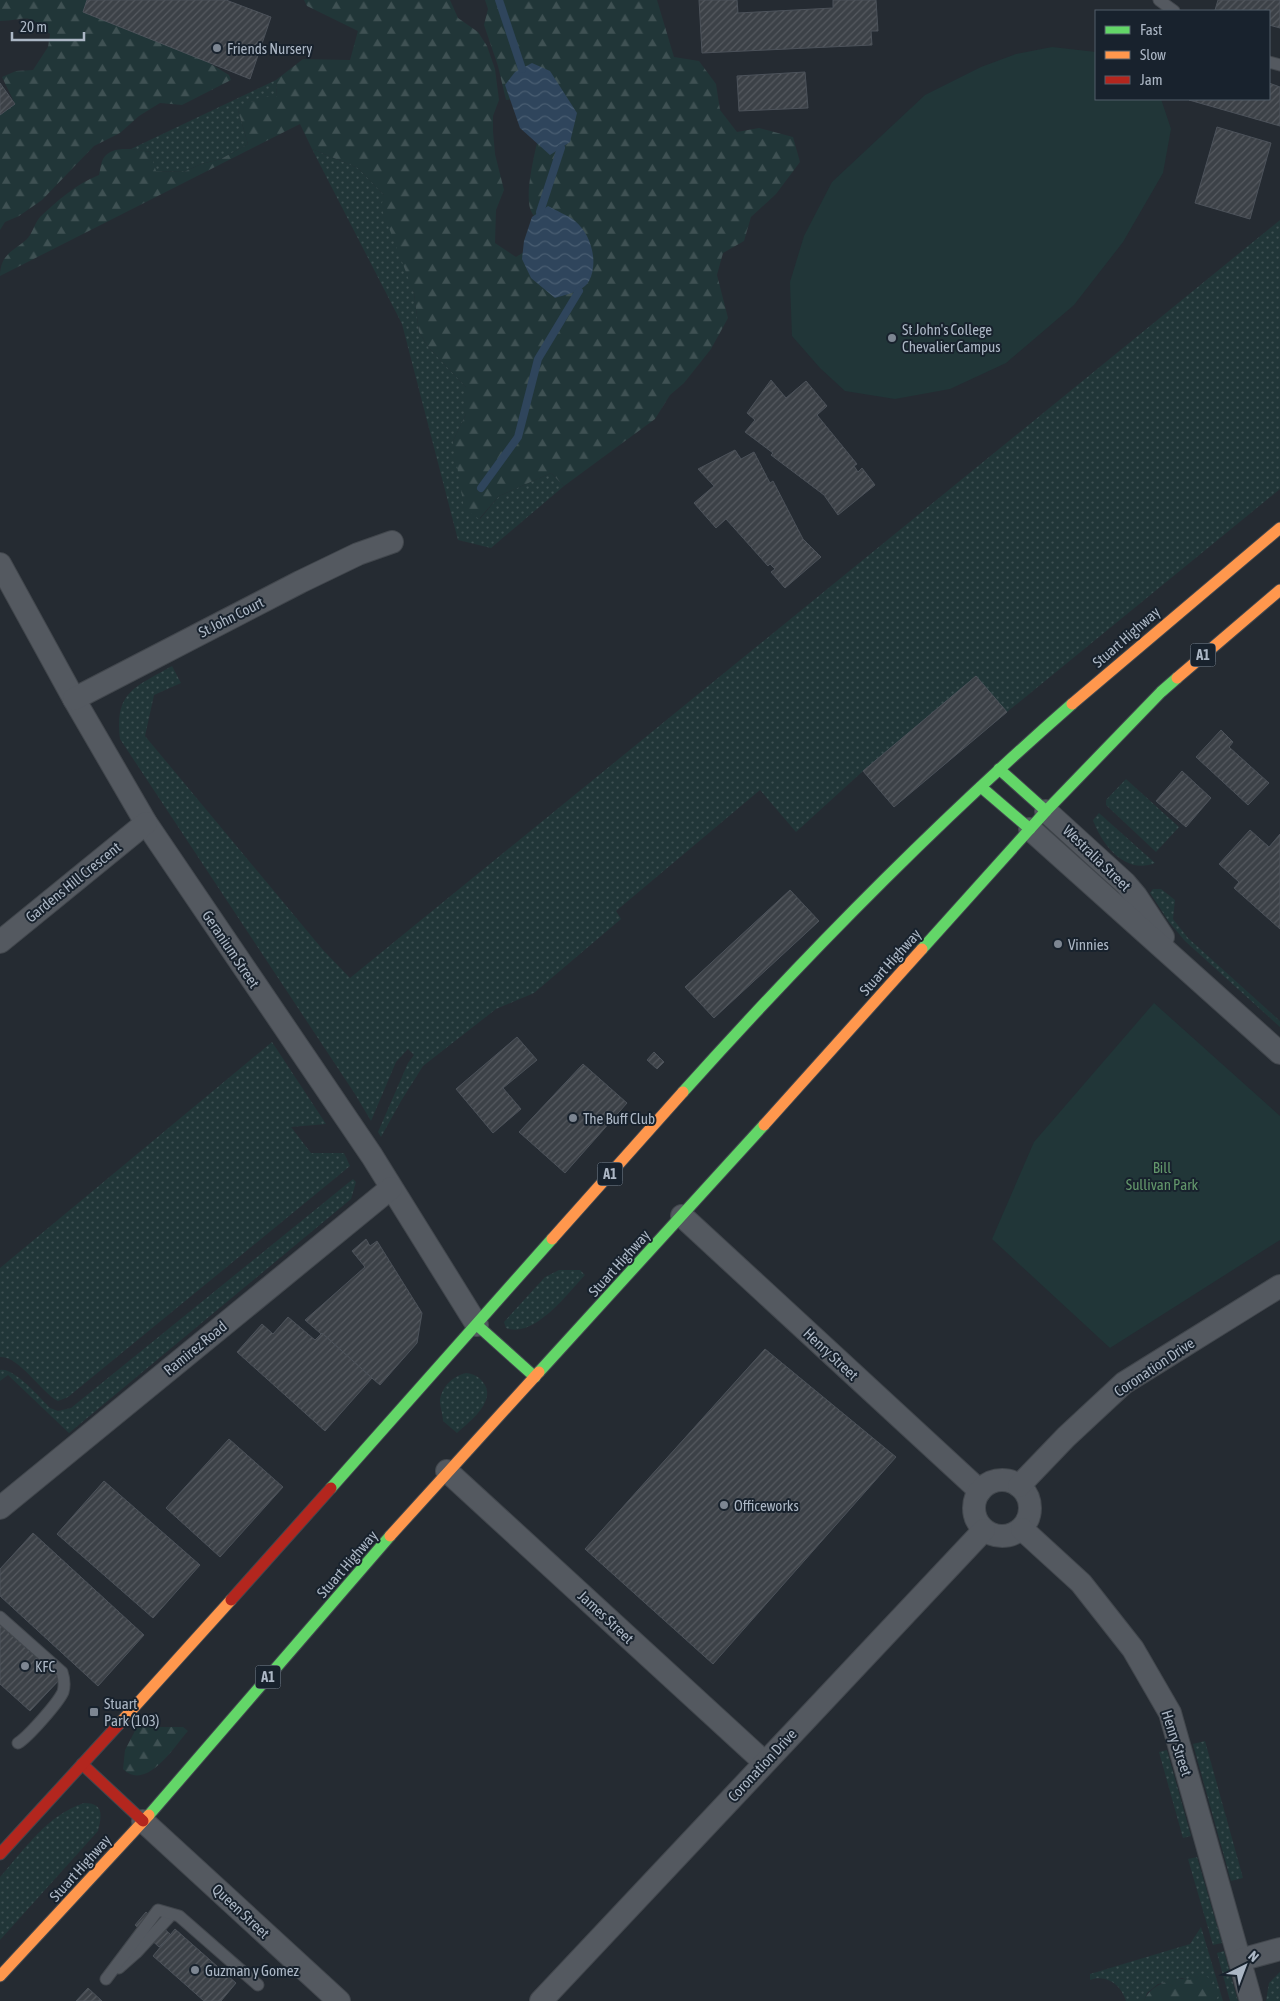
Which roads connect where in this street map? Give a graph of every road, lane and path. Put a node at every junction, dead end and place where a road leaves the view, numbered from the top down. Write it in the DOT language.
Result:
graph roads {
  1 [pos="1159,0"];
  2 [pos="1173,10"];
  3 [pos="1280,528"];
  4 [pos="392,542"];
  5 [pos="0,564"];
  6 [pos="1280,590"];
  7 [pos="74,699"];
  8 [pos="999,769"];
  9 [pos="981,787"];
  10 [pos="1046,811"];
  11 [pos="146,823"];
  12 [pos="1030,829"];
  13 [pos="0,942"];
  14 [pos="1178,961"];
  15 [pos="1280,1053"];
  16 [pos="391,1188"];
  17 [pos="682,1216"];
  18 [pos="1280,1286"];
  19 [pos="477,1325"];
  20 [pos="535,1377"];
  21 [pos="447,1471"];
  22 [pos="1019,1486"];
  23 [pos="980,1491"];
  24 [pos="0,1508"];
  25 [pos="1022,1529"];
  26 [pos="984,1530"];
  27 [pos="0,1617"];
  28 [pos="18,1743"];
  29 [pos="764,1762"];
  30 [pos="82,1764"];
  31 [pos="143,1821"];
  32 [pos="0,1854"];
  33 [pos="1280,1949"];
  34 [pos="1240,1960"];
  35 [pos="0,1976"];
  36 [pos="106,1979"];
  37 [pos="258,1985"];
  38 [pos="339,2001"];
  39 [pos="541,2001"];
  40 [pos="1251,2001"];
  1 -- 2 [label="lane"];
  3 -- 8 [label="highway, Stuart Highway / A1"];
  4 -- 7 [label="street, St John Court"];
  5 -- 7 [label="street, Geranium Street"];
  6 -- 10 [label="highway, Stuart Highway / A1"];
  7 -- 11 [label="street, Geranium Street"];
  8 -- 9 [label="highway, Stuart Highway / A1"];
  8 -- 10 [label="highway, Westralia Street"];
  9 -- 12 [label="highway, Westralia Street"];
  9 -- 19 [label="highway, Stuart Highway / A1"];
  10 -- 12 [label="highway, Stuart Highway / A1"];
  10 -- 14 [label="street, Westralia Street"];
  11 -- 13 [label="street, Gardens Hill Crescent"];
  11 -- 16 [label="street, Geranium Street"];
  12 -- 14 [label="street, Westralia Street"];
  12 -- 17 [label="highway, Stuart Highway / A1"];
  14 -- 15 [label="street, Westralia Street"];
  16 -- 19 [label="street, Geranium Street"];
  16 -- 24 [label="street, Ramirez Road"];
  17 -- 20 [label="highway, Stuart Highway / A1"];
  17 -- 23 [label="street, Henry Street"];
  18 -- 22 [label="street, Coronation Drive"];
  19 -- 20 [label="highway"];
  19 -- 30 [label="highway, Stuart Highway / A1"];
  20 -- 21 [label="highway, Stuart Highway / A1"];
  21 -- 29 [label="street, James Street"];
  21 -- 31 [label="highway, Stuart Highway / A1"];
  22 -- 23 [label="street"];
  22 -- 25 [label="street"];
  23 -- 26 [label="street"];
  25 -- 26 [label="street"];
  25 -- 34 [label="street, Henry Street"];
  26 -- 29 [label="street, Coronation Drive"];
  27 -- 28 [label="lane"];
  29 -- 39 [label="street, Coronation Drive"];
  30 -- 31 [label="highway"];
  30 -- 32 [label="highway, Stuart Highway / A1"];
  31 -- 35 [label="highway, Stuart Highway / A1"];
  31 -- 38 [label="street, Queen Street"];
  33 -- 34 [label="street"];
  34 -- 40 [label="street, Henry Street"];
  36 -- 37 [label="lane"];
}
